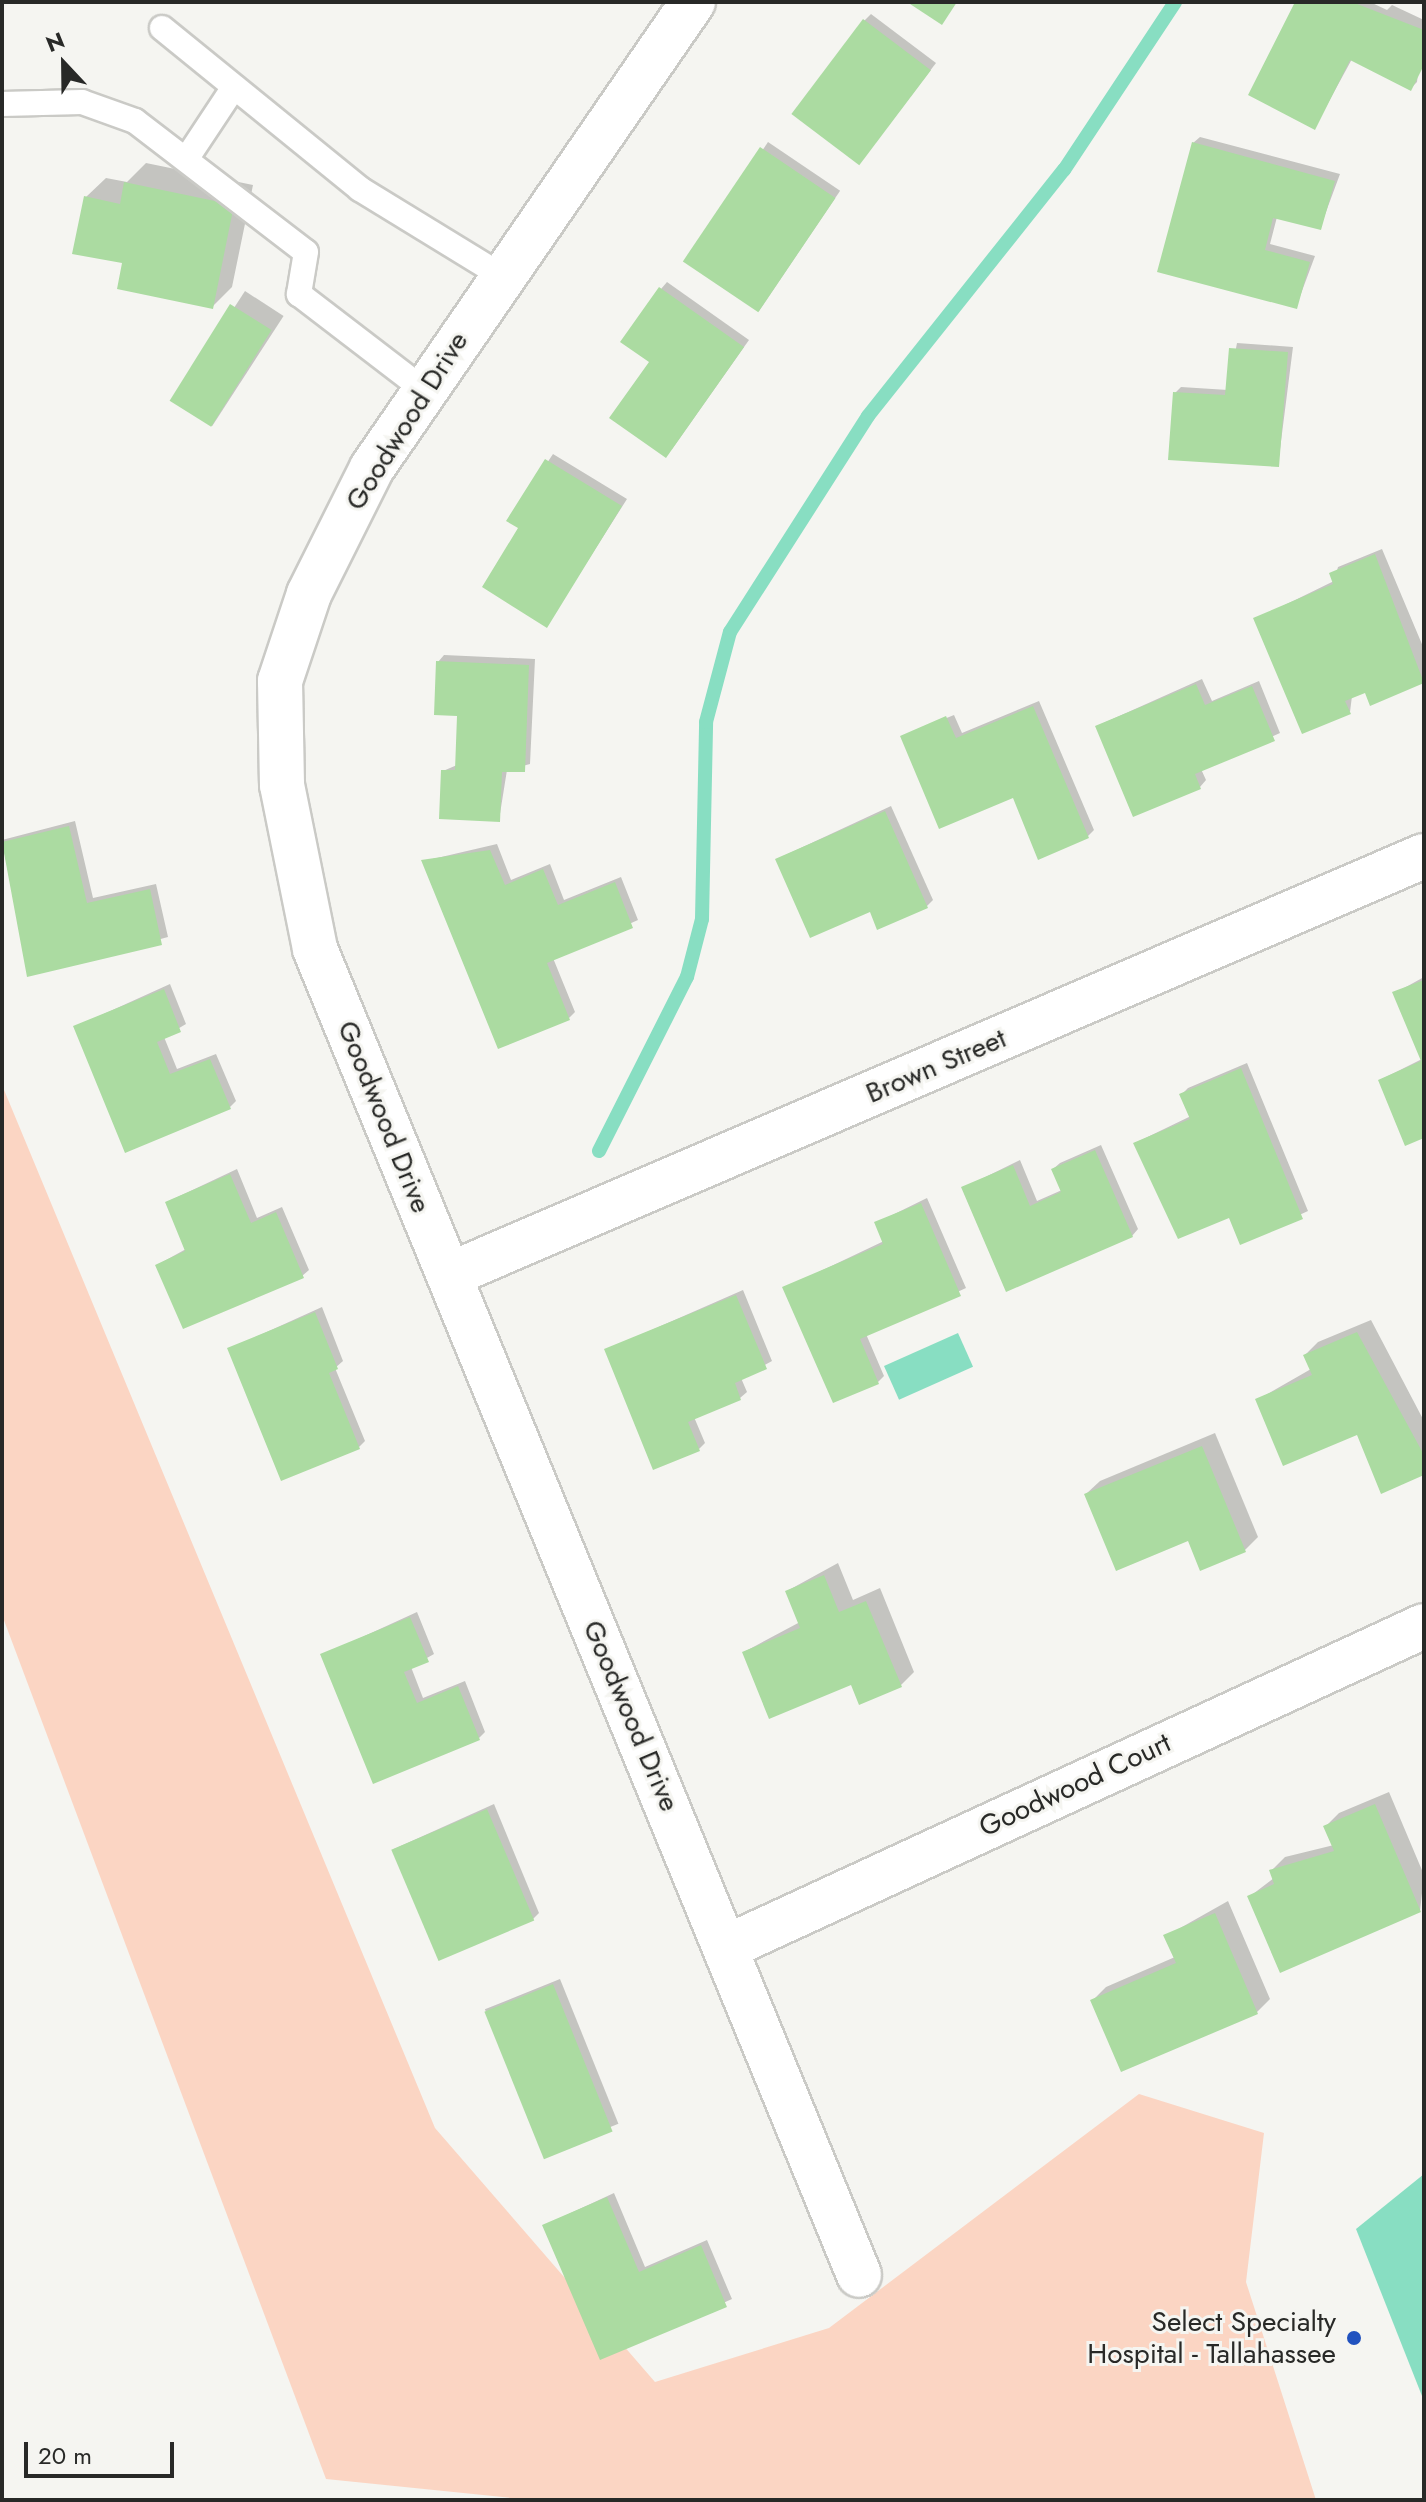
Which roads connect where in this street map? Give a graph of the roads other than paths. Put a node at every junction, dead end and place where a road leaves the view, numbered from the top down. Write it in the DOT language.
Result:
graph roads {
  1 [pos="693,2"];
  2 [pos="162,28"];
  3 [pos="234,87"];
  4 [pos="2,104"];
  5 [pos="187,158"];
  6 [pos="502,276"];
  7 [pos="423,389"];
  8 [pos="1424,856"];
  9 [pos="449,1275"];
  10 [pos="1424,1626"];
  11 [pos="727,1947"];
  12 [pos="859,2275"];
  1 -- 6 [label="street, Goodwood Drive"];
  2 -- 3 [label="lane"];
  3 -- 5 [label="lane"];
  3 -- 6 [label="lane"];
  4 -- 5 [label="lane"];
  5 -- 7 [label="lane"];
  6 -- 7 [label="street, Goodwood Drive"];
  7 -- 9 [label="street, Goodwood Drive"];
  8 -- 9 [label="street, Brown Street"];
  9 -- 11 [label="street, Goodwood Drive"];
  10 -- 11 [label="street, Goodwood Court"];
  11 -- 12 [label="street, Goodwood Drive"];
}
